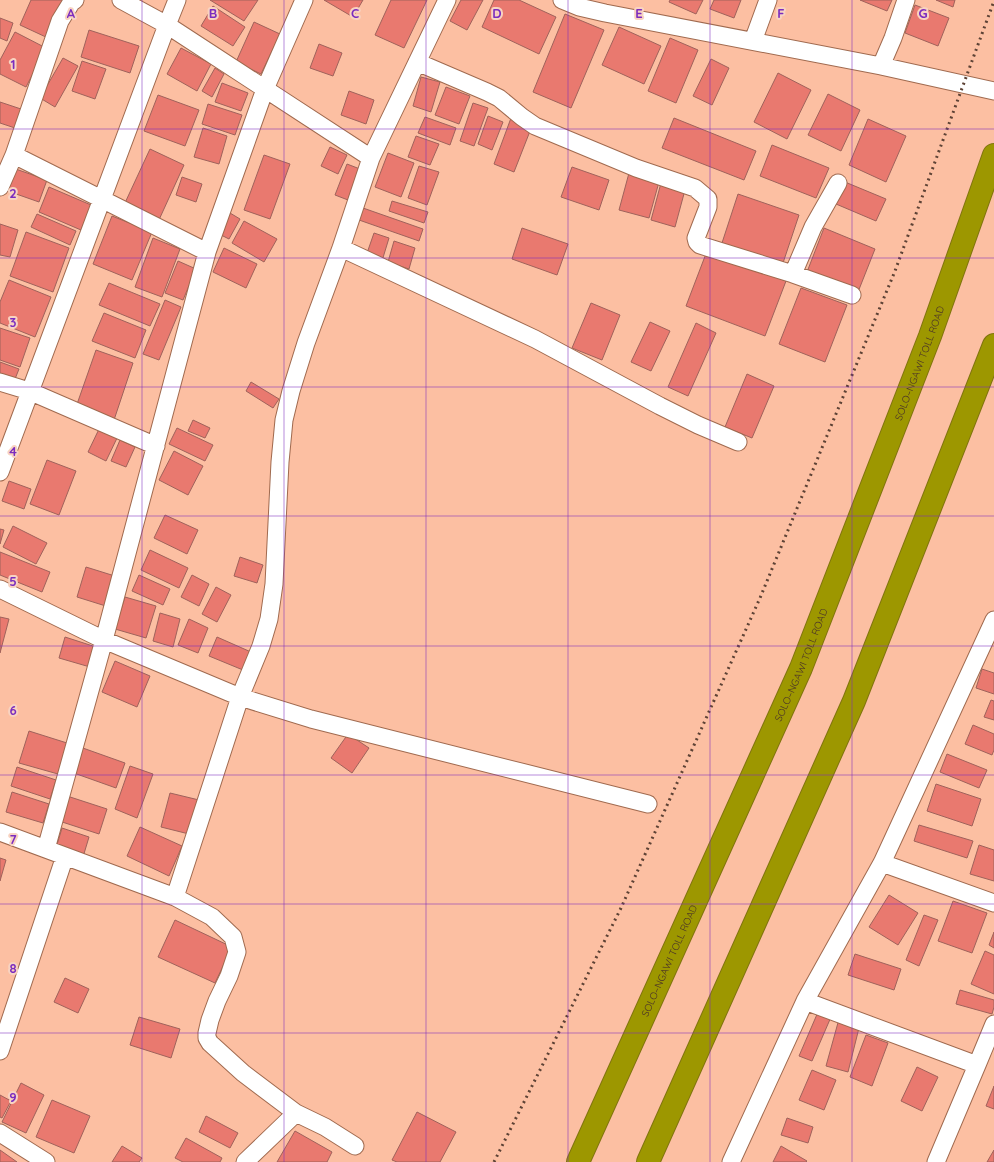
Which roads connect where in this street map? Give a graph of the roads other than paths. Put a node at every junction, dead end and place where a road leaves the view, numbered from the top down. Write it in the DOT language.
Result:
graph roads {
  1 [pos="75,0"];
  2 [pos="121,0"];
  3 [pos="177,0"];
  4 [pos="304,0"];
  5 [pos="447,0"];
  6 [pos="562,0"];
  7 [pos="768,0"];
  8 [pos="906,0"];
  9 [pos="167,25"];
  10 [pos="753,41"];
  11 [pos="417,62"];
  12 [pos="881,66"];
  13 [pos="265,89"];
  14 [pos="994,91"];
  15 [pos="14,155"];
  16 [pos="994,156"];
  17 [pos="371,158"];
  18 [pos="838,183"];
  19 [pos="0,187"];
  20 [pos="102,199"];
  21 [pos="340,248"];
  22 [pos="207,252"];
  23 [pos="793,274"];
  24 [pos="852,295"];
  25 [pos="994,345"];
  26 [pos="0,382"];
  27 [pos="29,391"];
  28 [pos="738,442"];
  29 [pos="156,446"];
  30 [pos="0,472"];
  31 [pos="0,589"];
  32 [pos="994,620"];
  33 [pos="104,640"];
  34 [pos="989,645"];
  35 [pos="240,697"];
  36 [pos="648,804"];
  37 [pos="0,832"];
  38 [pos="46,848"];
  39 [pos="65,856"];
  40 [pos="882,863"];
  41 [pos="176,897"];
  42 [pos="994,903"];
  43 [pos="805,1001"];
  44 [pos="994,1024"];
  45 [pos="0,1051"];
  46 [pos="984,1058"];
  47 [pos="296,1113"];
  48 [pos="0,1133"];
  49 [pos="355,1146"];
  50 [pos="46,1162"];
  51 [pos="245,1162"];
  52 [pos="578,1162"];
  53 [pos="648,1162"];
  54 [pos="731,1162"];
  55 [pos="936,1162"];
  1 -- 15 [label="street"];
  2 -- 9 [label="street"];
  3 -- 9 [label="street"];
  4 -- 13 [label="street"];
  5 -- 11 [label="street"];
  6 -- 10 [label="street"];
  7 -- 10 [label="street"];
  8 -- 12 [label="street"];
  9 -- 13 [label="street"];
  9 -- 20 [label="street"];
  10 -- 12 [label="street"];
  11 -- 17 [label="street"];
  11 -- 23 [label="street"];
  12 -- 14 [label="street"];
  13 -- 17 [label="street"];
  13 -- 22 [label="street"];
  15 -- 19 [label="street"];
  15 -- 20 [label="street"];
  16 -- 52 [label="highway, SOLO–NGAWI TOLL ROAD"];
  17 -- 21 [label="street"];
  18 -- 23 [label="street"];
  20 -- 22 [label="street"];
  20 -- 27 [label="street"];
  21 -- 28 [label="street"];
  21 -- 35 [label="street"];
  22 -- 29 [label="street"];
  23 -- 24 [label="street"];
  25 -- 53 [label="highway"];
  26 -- 27 [label="street"];
  27 -- 29 [label="street"];
  27 -- 30 [label="street"];
  29 -- 33 [label="street"];
  31 -- 33 [label="street"];
  32 -- 34 [label="street"];
  33 -- 35 [label="street"];
  33 -- 38 [label="street"];
  34 -- 40 [label="street"];
  35 -- 36 [label="street"];
  35 -- 41 [label="street"];
  37 -- 38 [label="street"];
  38 -- 39 [label="street"];
  39 -- 41 [label="street"];
  39 -- 45 [label="street"];
  40 -- 42 [label="street"];
  40 -- 43 [label="street"];
  41 -- 47 [label="street"];
  43 -- 46 [label="street"];
  43 -- 54 [label="street"];
  44 -- 46 [label="street"];
  46 -- 55 [label="street"];
  47 -- 49 [label="street"];
  47 -- 51 [label="street"];
  48 -- 50 [label="street"];
}
